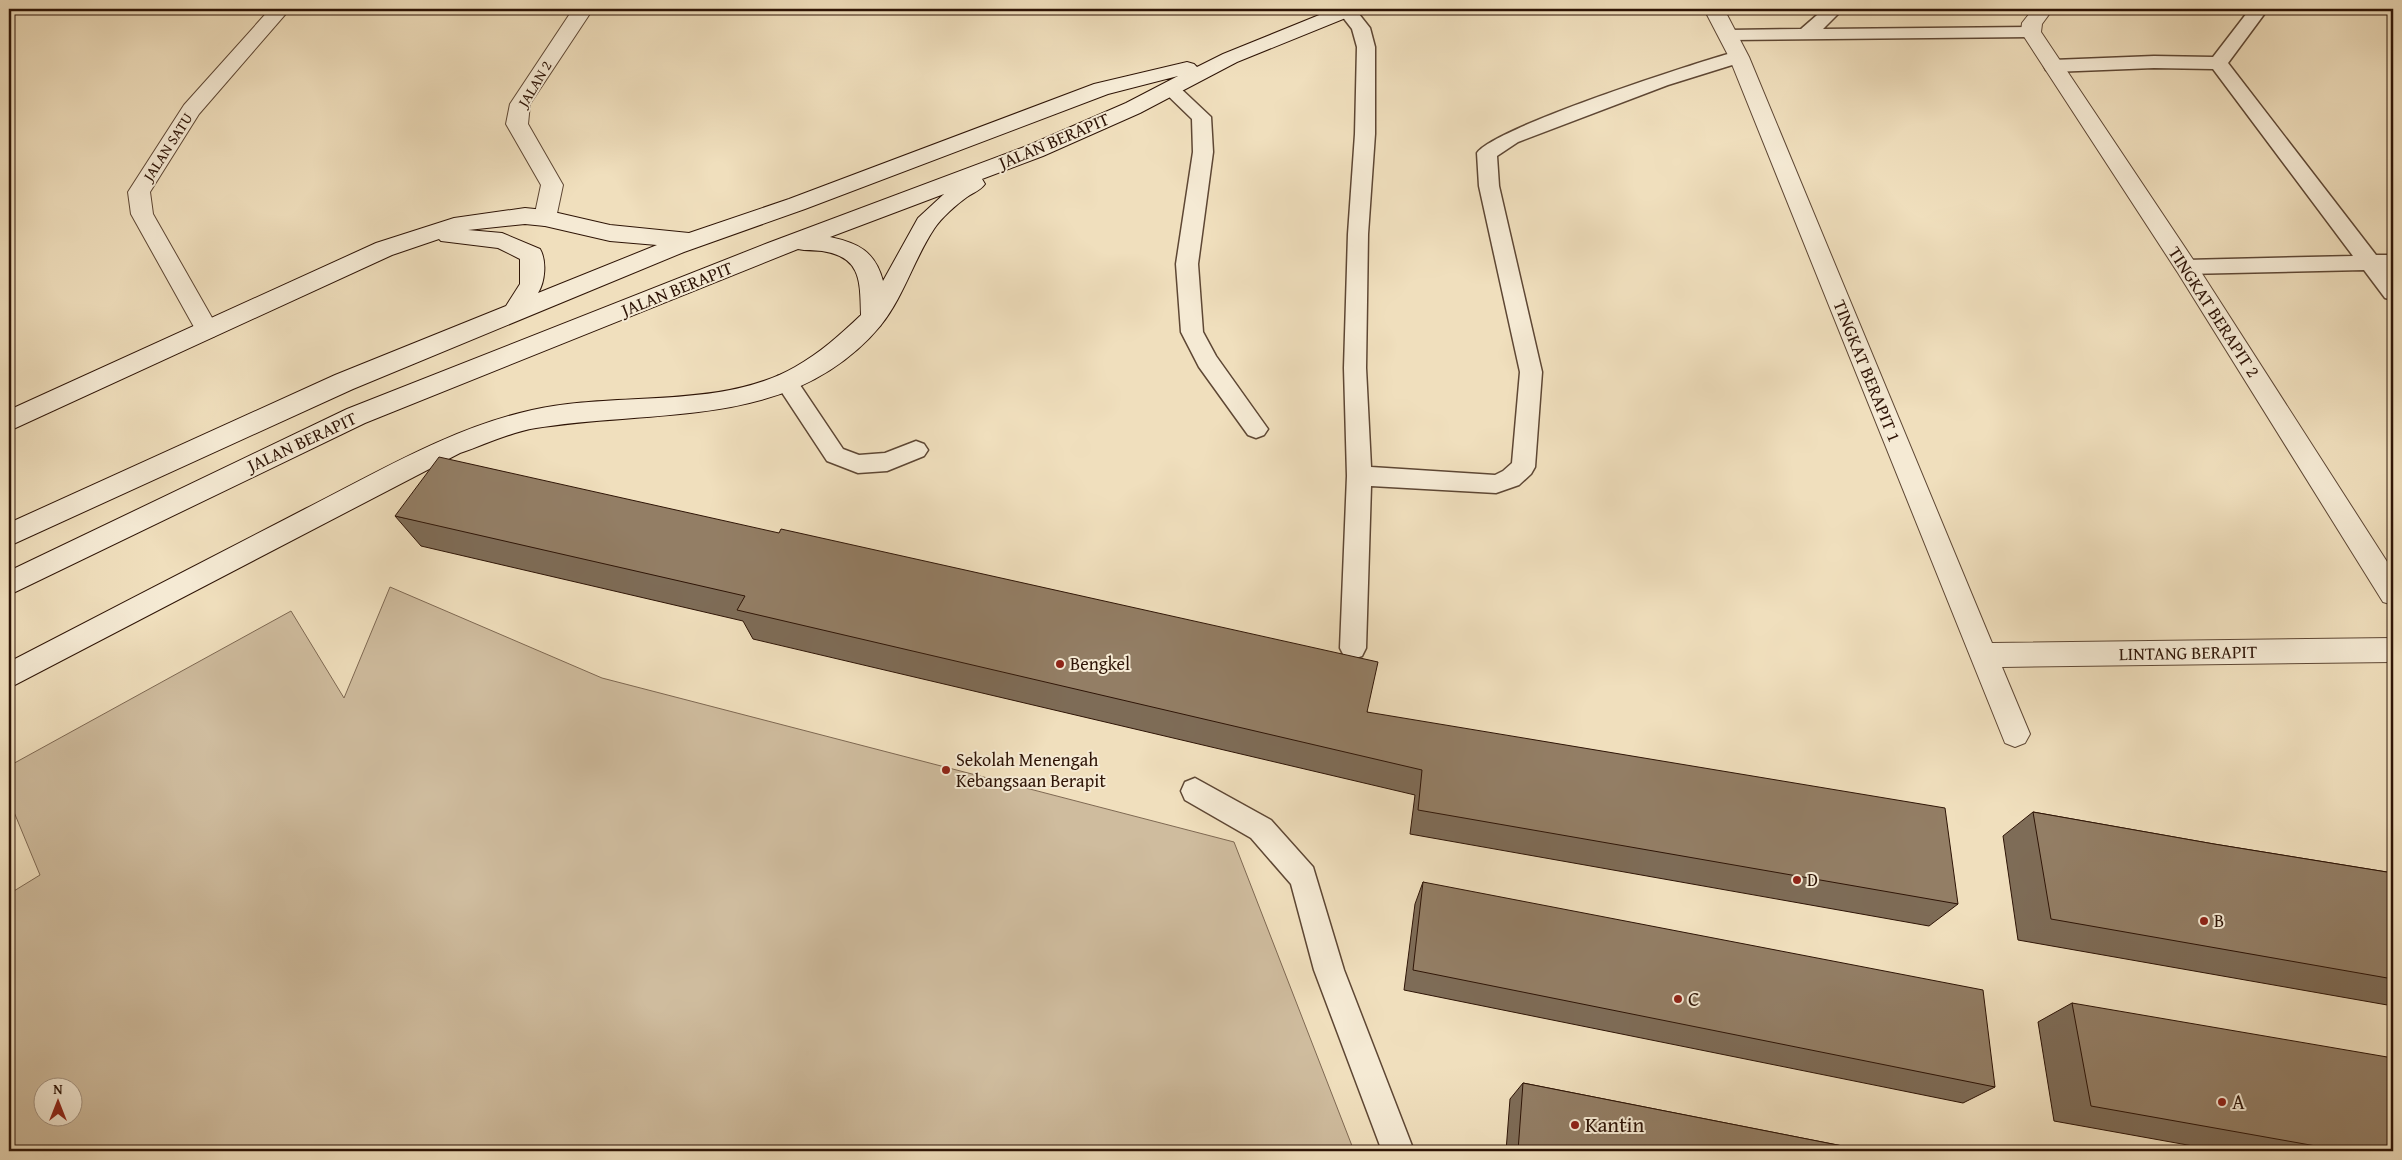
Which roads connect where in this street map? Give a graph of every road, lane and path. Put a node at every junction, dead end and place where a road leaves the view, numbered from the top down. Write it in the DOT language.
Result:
graph roads {
  1 [pos="280,9"];
  2 [pos="583,9"];
  3 [pos="1714,9"];
  4 [pos="1834,9"];
  5 [pos="2043,9"];
  6 [pos="2259,9"];
  7 [pos="1349,10"];
  8 [pos="2031,32"];
  9 [pos="1806,34"];
  10 [pos="1734,46"];
  11 [pos="1230,58"];
  12 [pos="2218,63"];
  13 [pos="2054,66"];
  14 [pos="1170,89"];
  15 [pos="1035,151"];
  16 [pos="545,218"];
  17 [pos="420,237"];
  18 [pos="691,241"];
  19 [pos="795,242"];
  20 [pos="2393,262"];
  21 [pos="2370,263"];
  22 [pos="2186,267"];
  23 [pos="2393,293"];
  24 [pos="514,313"];
  25 [pos="873,318"];
  26 [pos="207,330"];
  27 [pos="786,382"];
  28 [pos="9,421"];
  29 [pos="1256,428"];
  30 [pos="916,450"];
  31 [pos="1359,476"];
  32 [pos="9,535"];
  33 [pos="9,584"];
  34 [pos="2393,594"];
  35 [pos="1353,648"];
  36 [pos="2393,650"];
  37 [pos="1983,655"];
  38 [pos="9,676"];
  39 [pos="2015,734"];
  40 [pos="1195,792"];
  41 [pos="1398,1151"];
  1 -- 26 [label="main road, JALAN SATU"];
  2 -- 16 [label="main road, JALAN 2"];
  3 -- 10 [label="main road, TINGKAT BERAPIT 1"];
  4 -- 9 [label="lane"];
  5 -- 8 [label="main road"];
  6 -- 12 [label="lane"];
  7 -- 11 [label="main road, JALAN BERAPIT"];
  7 -- 31 [label="lane"];
  8 -- 9 [label="lane"];
  8 -- 13 [label="main road, TINGKAT BERAPIT 2"];
  9 -- 10 [label="lane"];
  10 -- 31 [label="lane"];
  10 -- 37 [label="main road, TINGKAT BERAPIT 1"];
  11 -- 14 [label="main road, JALAN BERAPIT"];
  11 -- 18 [label="main road"];
  12 -- 13 [label="lane"];
  12 -- 21 [label="lane"];
  13 -- 22 [label="main road, TINGKAT BERAPIT 2"];
  14 -- 15 [label="main road, JALAN BERAPIT"];
  14 -- 29 [label="lane"];
  15 -- 19 [label="main road, JALAN BERAPIT"];
  15 -- 25 [label="main road"];
  16 -- 17 [label="main road"];
  16 -- 18 [label="main road"];
  17 -- 24 [label="main road"];
  17 -- 26 [label="main road"];
  18 -- 24 [label="main road"];
  19 -- 25 [label="main road"];
  19 -- 33 [label="main road, JALAN BERAPIT"];
  20 -- 21 [label="lane"];
  21 -- 22 [label="lane"];
  21 -- 23 [label="lane"];
  22 -- 34 [label="main road, TINGKAT BERAPIT 2"];
  24 -- 32 [label="main road"];
  25 -- 27 [label="main road"];
  26 -- 28 [label="main road"];
  27 -- 30 [label="lane"];
  27 -- 38 [label="main road"];
  31 -- 35 [label="lane"];
  36 -- 37 [label="main road, LINTANG BERAPIT"];
  37 -- 39 [label="main road, TINGKAT BERAPIT 1"];
  40 -- 41 [label="lane"];
}
